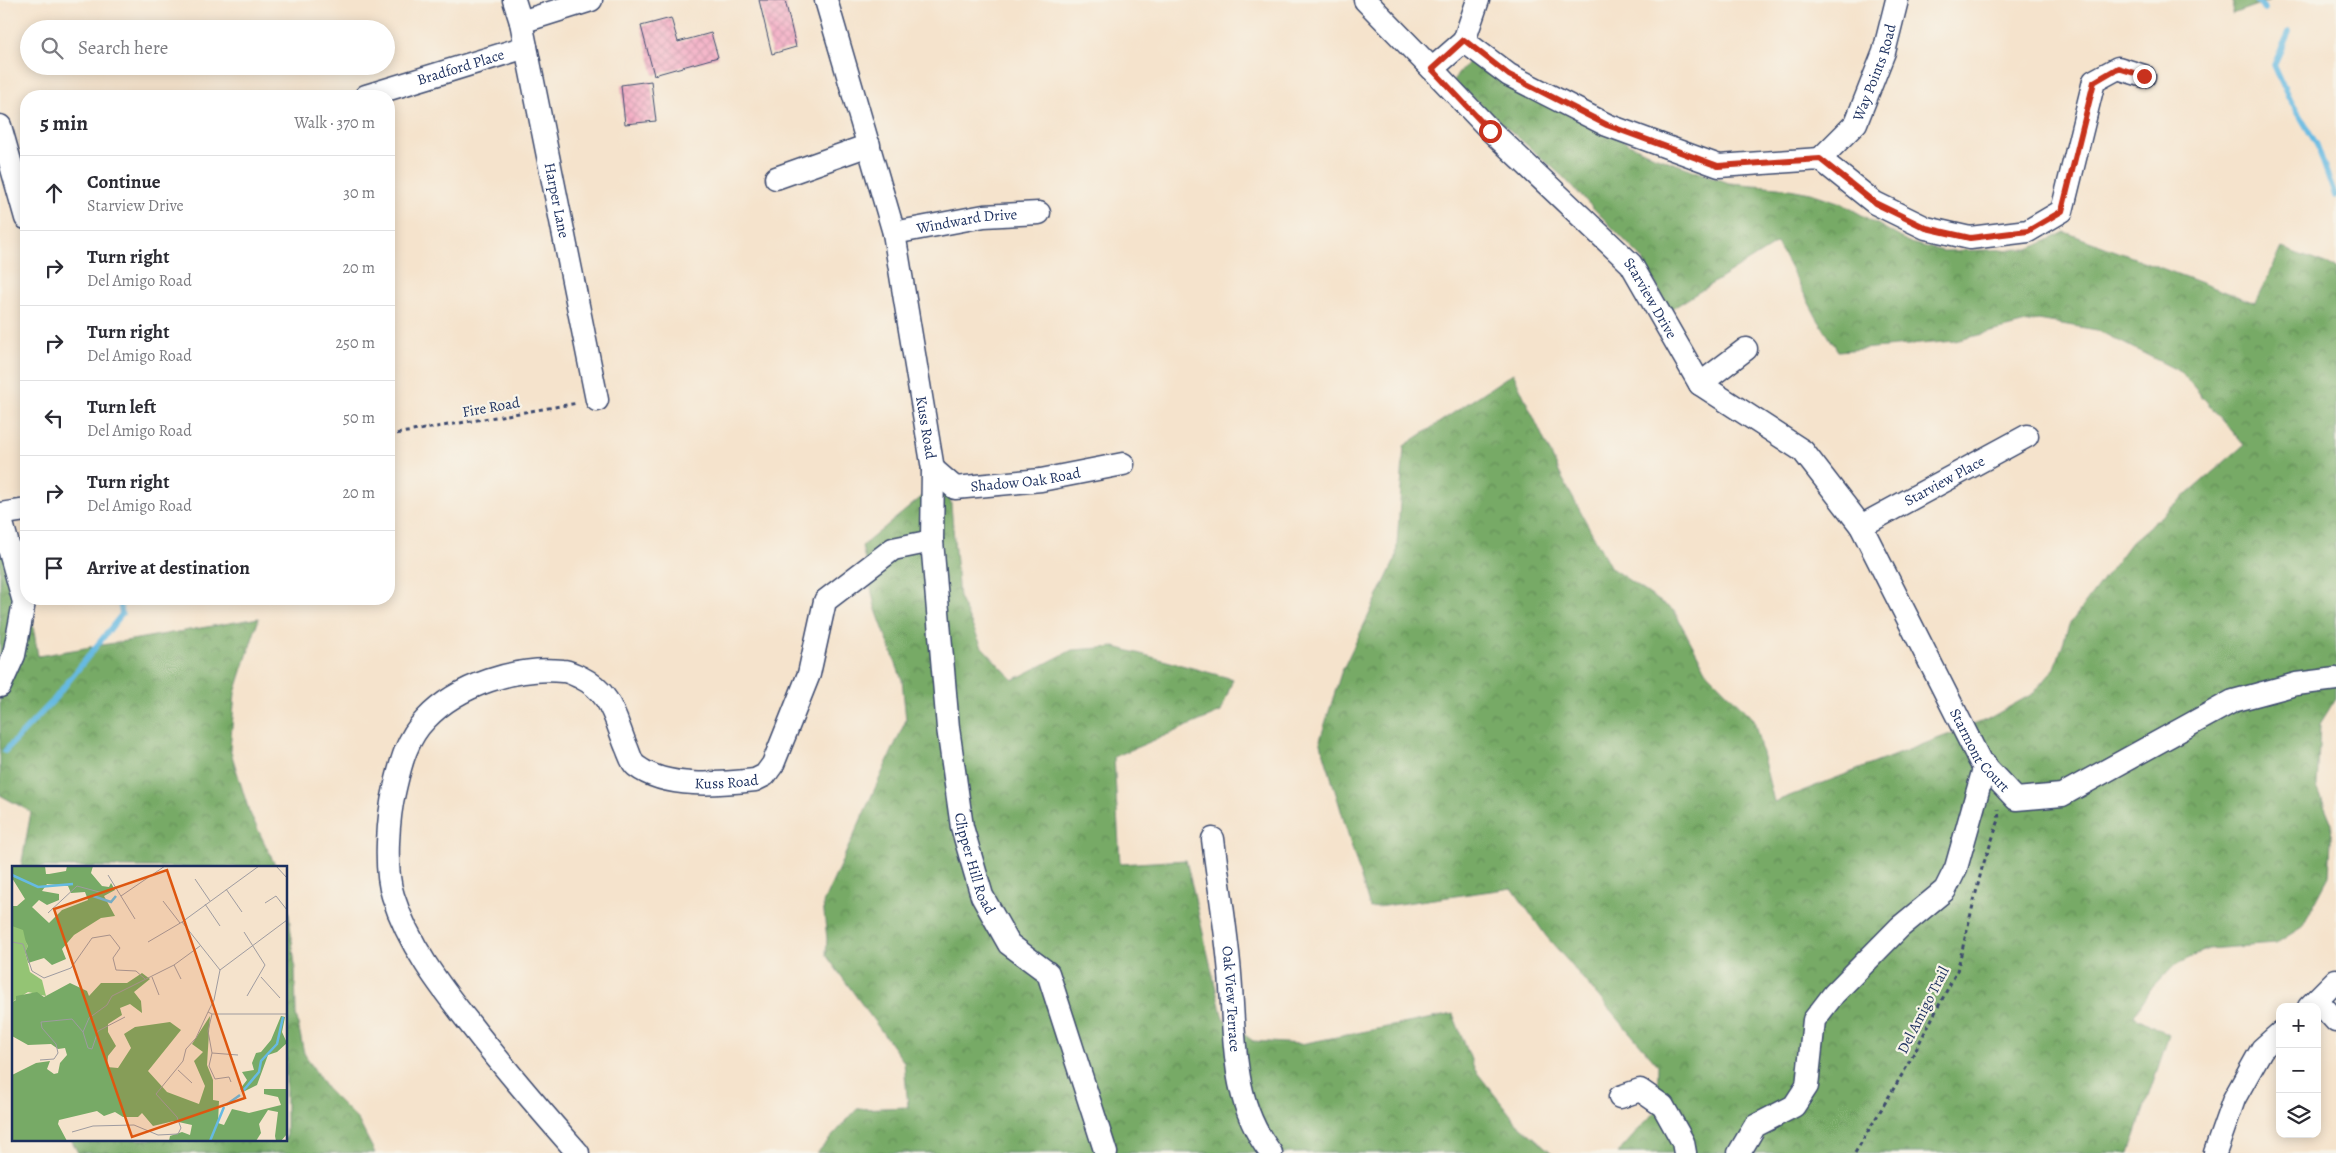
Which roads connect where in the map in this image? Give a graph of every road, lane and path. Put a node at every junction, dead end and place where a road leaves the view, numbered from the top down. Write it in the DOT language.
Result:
graph roads {
  1 [pos="514,0"];
  2 [pos="591,0"];
  3 [pos="826,0"];
  4 [pos="1365,0"];
  5 [pos="1478,0"];
  6 [pos="1897,0"];
  7 [pos="521,22"];
  8 [pos="1464,40"];
  9 [pos="526,47"];
  10 [pos="1432,69"];
  11 [pos="2144,76"];
  12 [pos="386,90"];
  13 [pos="0,126"];
  14 [pos="869,146"];
  15 [pos="1820,159"];
  16 [pos="776,178"];
  17 [pos="20,197"];
  18 [pos="1039,213"];
  19 [pos="894,233"];
  20 [pos="1746,349"];
  21 [pos="1700,384"];
  22 [pos="597,400"];
  23 [pos="395,434"];
  24 [pos="2027,436"];
  25 [pos="1123,464"];
  26 [pos="933,469"];
  27 [pos="20,511"];
  28 [pos="0,515"];
  29 [pos="1861,526"];
  30 [pos="932,541"];
  31 [pos="20,588"];
  32 [pos="23,605"];
  33 [pos="2334,680"];
  34 [pos="0,686"];
  35 [pos="1991,772"];
  36 [pos="1212,839"];
  37 [pos="2336,980"];
  38 [pos="2313,1003"];
  39 [pos="2321,1009"];
  40 [pos="2336,1021"];
  41 [pos="2276,1037"];
  42 [pos="1620,1097"];
  43 [pos="578,1153"];
  44 [pos="1106,1153"];
  45 [pos="1271,1153"];
  46 [pos="1685,1153"];
  47 [pos="1739,1153"];
  48 [pos="1855,1153"];
  49 [pos="2216,1153"];
  1 -- 7 [label="street, Harper Lane"];
  2 -- 7 [label="street"];
  3 -- 14 [label="street, Kuss Road"];
  4 -- 10 [label="street, Starview Drive"];
  5 -- 8 [label="street"];
  6 -- 15 [label="street, Way Points Road"];
  7 -- 9 [label="street, Harper Lane"];
  8 -- 10 [label="street"];
  8 -- 15 [label="street"];
  9 -- 12 [label="street, Bradford Place"];
  9 -- 22 [label="street, Harper Lane"];
  10 -- 21 [label="street, Starview Drive"];
  11 -- 15 [label="street"];
  13 -- 17 [label="street"];
  14 -- 16 [label="street"];
  14 -- 19 [label="street, Kuss Road"];
  18 -- 19 [label="street, Windward Drive"];
  19 -- 26 [label="street, Kuss Road"];
  20 -- 21 [label="street"];
  21 -- 29 [label="street, Starview Drive"];
  22 -- 23 [label="path, Fire Road"];
  24 -- 29 [label="street, Starview Place"];
  25 -- 26 [label="street, Shadow Oak Road"];
  26 -- 30 [label="street, Kuss Road"];
  27 -- 28 [label="street"];
  28 -- 31 [label="street"];
  29 -- 35 [label="street, Starmont Court"];
  30 -- 43 [label="street, Kuss Road"];
  30 -- 44 [label="street, Clipper Hill Road"];
  32 -- 34 [label="street"];
  33 -- 35 [label="street, Starmont Court"];
  35 -- 47 [label="street"];
  35 -- 48 [label="path, Del Amigo Trail"];
  36 -- 45 [label="street, Oak View Terrace"];
  37 -- 38 [label="street"];
  39 -- 40 [label="street"];
  41 -- 49 [label="street"];
  42 -- 46 [label="street"];
}
